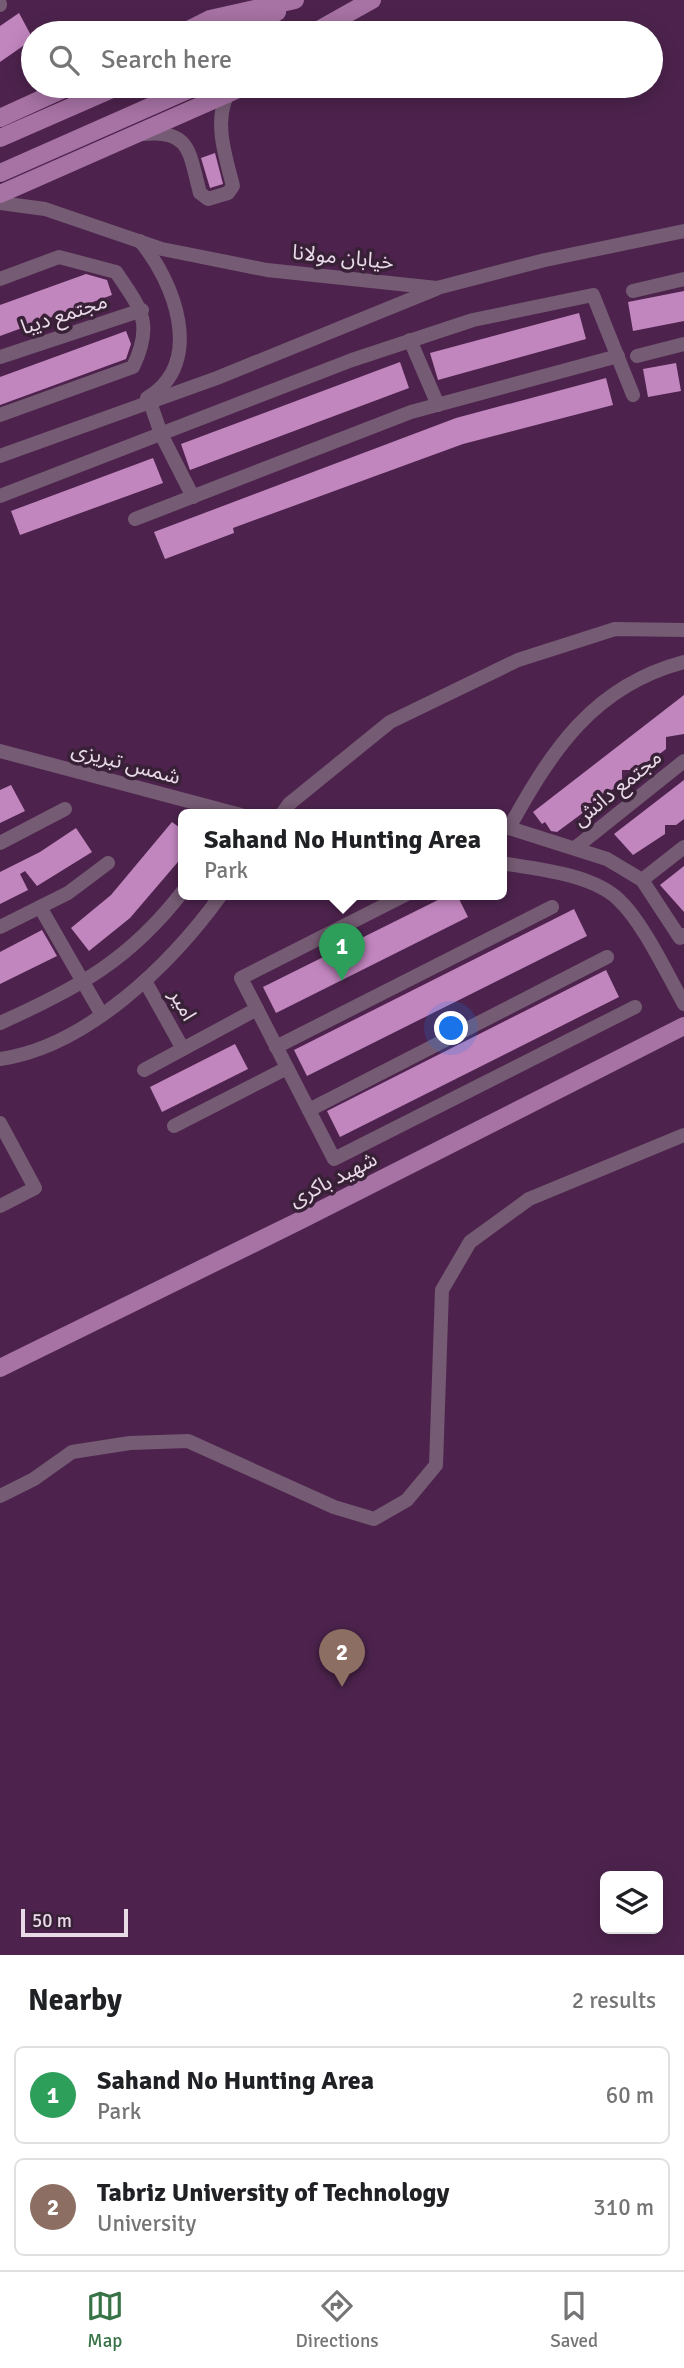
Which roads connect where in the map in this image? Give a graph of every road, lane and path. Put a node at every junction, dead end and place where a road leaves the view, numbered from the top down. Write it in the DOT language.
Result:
graph roads {
  1 [pos="295,0"];
  2 [pos="302,0"];
  3 [pos="372,0"];
  4 [pos="206,21"];
  5 [pos="257,21"];
  6 [pos="337,21"];
  7 [pos="44,98"];
  8 [pos="92,98"];
  9 [pos="170,98"];
  10 [pos="219,98"];
  11 [pos="226,98"];
  12 [pos="0,118"];
  13 [pos="97,131"];
  14 [pos="138,135"];
  15 [pos="0,138"];
  16 [pos="75,163"];
  17 [pos="0,173"];
  18 [pos="35,180"];
  19 [pos="0,194"];
  20 [pos="0,203"];
  21 [pos="45,209"];
  22 [pos="684,231"];
  23 [pos="138,239"];
  24 [pos="0,279"];
  25 [pos="684,279"];
  26 [pos="437,288"];
  27 [pos="634,291"];
  28 [pos="142,310"];
  29 [pos="410,340"];
  30 [pos="684,344"];
  31 [pos="618,356"];
  32 [pos="636,356"];
  33 [pos="0,357"];
  34 [pos="634,395"];
  35 [pos="150,402"];
  36 [pos="438,405"];
  37 [pos="125,411"];
  38 [pos="0,415"];
  39 [pos="162,434"];
  40 [pos="0,455"];
  41 [pos="0,496"];
  42 [pos="193,496"];
  43 [pos="135,519"];
  44 [pos="684,630"];
  45 [pos="684,662"];
  46 [pos="0,751"];
  47 [pos="684,761"];
  48 [pos="65,809"];
  49 [pos="218,809"];
  50 [pos="285,809"];
  51 [pos="0,844"];
  52 [pos="575,848"];
  53 [pos="684,848"];
  54 [pos="108,863"];
  55 [pos="507,864"];
  56 [pos="642,880"];
  57 [pos="178,898"];
  58 [pos="218,900"];
  59 [pos="395,900"];
  60 [pos="40,907"];
  61 [pos="552,907"];
  62 [pos="0,927"];
  63 [pos="684,935"];
  64 [pos="607,957"];
  65 [pos="145,981"];
  66 [pos="83,982"];
  67 [pos="684,1004"];
  68 [pos="635,1007"];
  69 [pos="257,1009"];
  70 [pos="102,1015"];
  71 [pos="0,1023"];
  72 [pos="684,1026"];
  73 [pos="276,1047"];
  74 [pos="183,1049"];
  75 [pos="0,1059"];
  76 [pos="287,1068"];
  77 [pos="144,1070"];
  78 [pos="309,1110"];
  79 [pos="174,1126"];
  80 [pos="2,1131"];
  81 [pos="684,1135"];
  82 [pos="0,1206"];
  83 [pos="0,1368"];
  84 [pos="0,1496"];
  1 -- 4 [label="main road"];
  2 -- 5 [label="main road"];
  3 -- 6 [label="main road"];
  7 -- 12 [label="main road"];
  8 -- 15 [label="main road"];
  9 -- 13 [label="main road"];
  10 -- 14 [label="main road"];
  11 -- 14 [label="street"];
  13 -- 14 [label="main road"];
  13 -- 16 [label="main road"];
  13 -- 17 [label="main road"];
  14 -- 16 [label="main road"];
  16 -- 18 [label="main road"];
  18 -- 19 [label="main road"];
  18 -- 21 [label="street"];
  20 -- 21 [label="street, خیابان مولانا"];
  21 -- 23 [label="street, خیابان مولانا"];
  22 -- 26 [label="street, خیابان مولانا"];
  23 -- 26 [label="street, خیابان مولانا"];
  23 -- 37 [label="street"];
  24 -- 28 [label="street"];
  25 -- 27 [label="street"];
  26 -- 35 [label="street"];
  28 -- 33 [label="street, مجتمع دیبا"];
  28 -- 38 [label="street"];
  29 -- 31 [label="street"];
  29 -- 36 [label="street"];
  29 -- 39 [label="street"];
  30 -- 32 [label="street"];
  31 -- 34 [label="street"];
  31 -- 36 [label="street"];
  35 -- 37 [label="street"];
  35 -- 39 [label="street"];
  36 -- 42 [label="street"];
  37 -- 40 [label="street"];
  39 -- 41 [label="street"];
  39 -- 42 [label="street"];
  42 -- 43 [label="street"];
  44 -- 50 [label="street"];
  45 -- 52 [label="street"];
  46 -- 49 [label="street, شمس تبریزی"];
  47 -- 52 [label="street, مجتمع دانش"];
  48 -- 51 [label="street"];
  52 -- 56 [label="street"];
  53 -- 56 [label="street"];
  54 -- 60 [label="street"];
  55 -- 67 [label="street"];
  56 -- 63 [label="street"];
  57 -- 66 [label="street"];
  58 -- 65 [label="street"];
  59 -- 69 [label="street"];
  60 -- 62 [label="street"];
  60 -- 66 [label="street"];
  61 -- 73 [label="street"];
  64 -- 78 [label="street"];
  65 -- 70 [label="street"];
  65 -- 74 [label="street, امیر"];
  66 -- 70 [label="street"];
  66 -- 71 [label="street"];
  68 -- 78 [label="street"];
  69 -- 73 [label="street"];
  69 -- 74 [label="street"];
  70 -- 75 [label="street"];
  72 -- 83 [label="main road, شهید باکری"];
  73 -- 76 [label="street"];
  74 -- 77 [label="street"];
  76 -- 78 [label="street"];
  76 -- 79 [label="street"];
  80 -- 82 [label="street"];
  81 -- 84 [label="street"];
}
